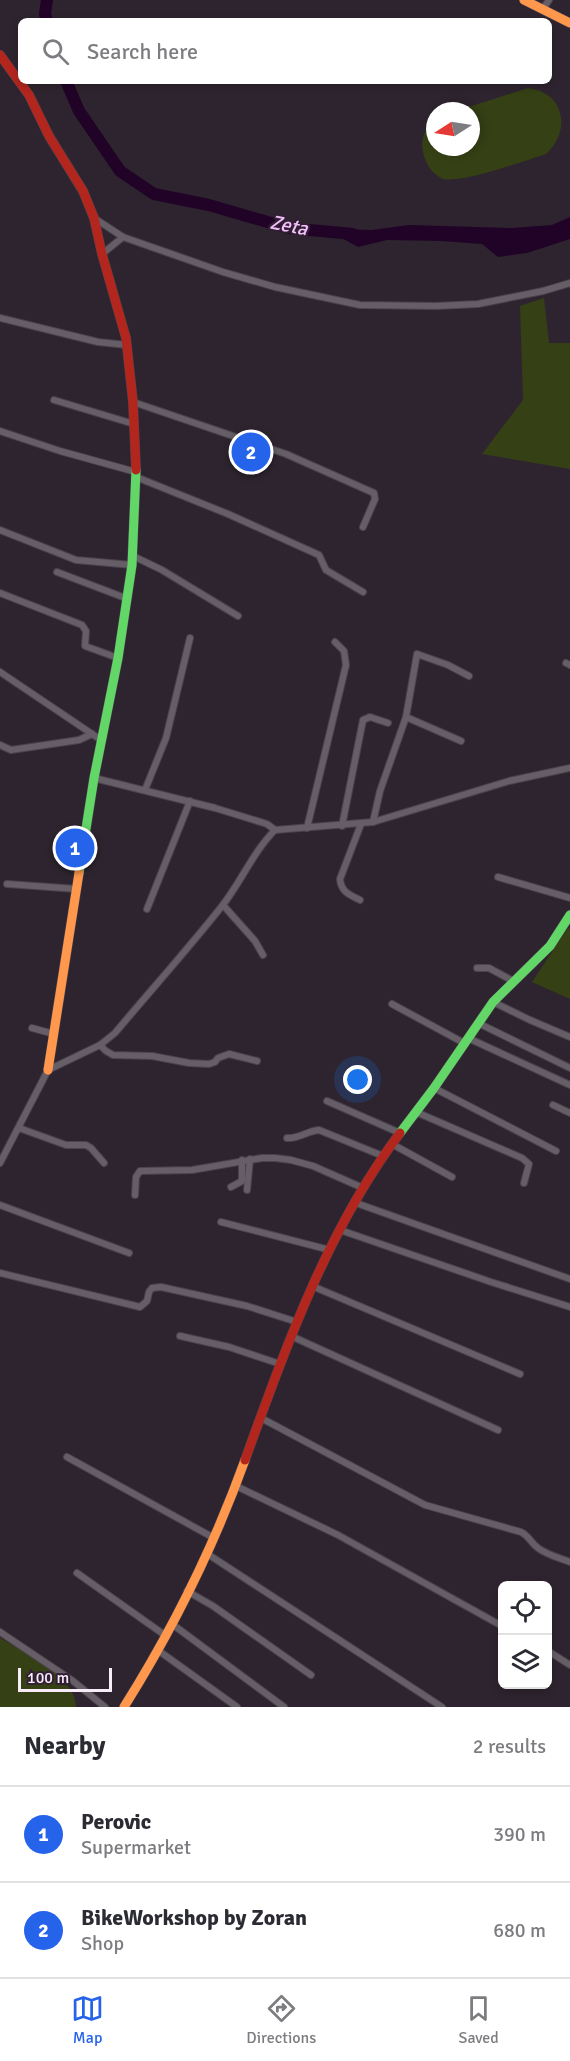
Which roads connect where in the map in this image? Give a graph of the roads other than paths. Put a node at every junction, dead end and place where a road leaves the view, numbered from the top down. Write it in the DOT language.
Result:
graph roads {
  1 [pos="524,0"];
  2 [pos="549,0"];
  3 [pos="542,10"];
  4 [pos="570,23"];
  5 [pos="0,55"];
  6 [pos="18,79"];
  7 [pos="22,84"];
  8 [pos="94,218"];
  9 [pos="123,237"];
  10 [pos="102,254"];
  11 [pos="570,283"];
  12 [pos="0,318"];
  13 [pos="127,345"];
  14 [pos="54,400"];
  15 [pos="133,402"];
  16 [pos="134,424"];
  17 [pos="0,431"];
  18 [pos="136,474"];
  19 [pos="363,527"];
  20 [pos="0,530"];
  21 [pos="133,561"];
  22 [pos="57,572"];
  23 [pos="363,592"];
  24 [pos="0,593"];
  25 [pos="128,599"];
  26 [pos="238,616"];
  27 [pos="190,638"];
  28 [pos="335,642"];
  29 [pos="118,658"];
  30 [pos="0,672"];
  31 [pos="469,676"];
  32 [pos="406,717"];
  33 [pos="387,723"];
  34 [pos="92,734"];
  35 [pos="101,740"];
  36 [pos="461,741"];
  37 [pos="0,745"];
  38 [pos="570,768"];
  39 [pos="94,778"];
  40 [pos="145,790"];
  41 [pos="189,801"];
  42 [pos="373,822"];
  43 [pos="361,824"];
  44 [pos="342,826"];
  45 [pos="307,828"];
  46 [pos="274,830"];
  47 [pos="498,877"];
  48 [pos="7,884"];
  49 [pos="77,889"];
  50 [pos="570,898"];
  51 [pos="360,900"];
  52 [pos="223,905"];
  53 [pos="147,909"];
  54 [pos="570,915"];
  55 [pos="263,955"];
  56 [pos="477,968"];
  57 [pos="513,981"];
  58 [pos="493,1002"];
  59 [pos="392,1004"];
  60 [pos="477,1023"];
  61 [pos="32,1028"];
  62 [pos="54,1034"];
  63 [pos="570,1037"];
  64 [pos="466,1040"];
  65 [pos="100,1045"];
  66 [pos="257,1061"];
  67 [pos="570,1068"];
  68 [pos="48,1070"];
  69 [pos="570,1085"];
  70 [pos="434,1088"];
  71 [pos="327,1101"];
  72 [pos="553,1105"];
  73 [pos="416,1112"];
  74 [pos="570,1113"];
  75 [pos="18,1128"];
  76 [pos="400,1133"];
  77 [pos="286,1138"];
  78 [pos="392,1144"];
  79 [pos="556,1151"];
  80 [pos="383,1156"];
  81 [pos="250,1159"];
  82 [pos="242,1161"];
  83 [pos="0,1163"];
  84 [pos="104,1163"];
  85 [pos="452,1177"];
  86 [pos="524,1183"];
  87 [pos="231,1187"];
  88 [pos="363,1188"];
  89 [pos="248,1190"];
  90 [pos="135,1195"];
  91 [pos="356,1203"];
  92 [pos="0,1205"];
  93 [pos="221,1222"];
  94 [pos="340,1230"];
  95 [pos="330,1250"];
  96 [pos="129,1253"];
  97 [pos="0,1273"];
  98 [pos="570,1279"];
  99 [pos="312,1286"];
  100 [pos="570,1307"];
  101 [pos="297,1322"];
  102 [pos="180,1336"];
  103 [pos="291,1336"];
  104 [pos="280,1364"];
  105 [pos="520,1374"];
  106 [pos="261,1418"];
  107 [pos="498,1430"];
  108 [pos="67,1456"];
  109 [pos="236,1486"];
  110 [pos="214,1538"];
  111 [pos="207,1553"];
  112 [pos="570,1562"];
  113 [pos="77,1573"];
  114 [pos="187,1591"];
  115 [pos="171,1624"];
  116 [pos="498,1624"];
  117 [pos="0,1632"];
  118 [pos="166,1635"];
  119 [pos="159,1651"];
  120 [pos="552,1654"];
  121 [pos="570,1665"];
  122 [pos="311,1675"];
  123 [pos="105,1707"];
  124 [pos="124,1707"];
  125 [pos="237,1707"];
  126 [pos="284,1707"];
  127 [pos="442,1707"];
  1 -- 3 [label="street"];
  2 -- 3 [label="street"];
  3 -- 4 [label="street"];
  5 -- 6 [label="street"];
  7 -- 8 [label="street"];
  8 -- 9 [label="street"];
  8 -- 10 [label="street"];
  9 -- 10 [label="street"];
  9 -- 11 [label="street"];
  10 -- 13 [label="street"];
  12 -- 13 [label="street"];
  13 -- 15 [label="street"];
  14 -- 16 [label="street"];
  15 -- 16 [label="street"];
  15 -- 19 [label="street"];
  16 -- 18 [label="street"];
  17 -- 18 [label="street"];
  18 -- 21 [label="street"];
  18 -- 23 [label="street"];
  20 -- 21 [label="street"];
  21 -- 25 [label="street"];
  21 -- 26 [label="street"];
  22 -- 25 [label="street"];
  24 -- 29 [label="street"];
  25 -- 29 [label="street"];
  27 -- 40 [label="street"];
  28 -- 45 [label="street"];
  29 -- 35 [label="street"];
  30 -- 34 [label="street"];
  31 -- 32 [label="street"];
  32 -- 36 [label="street"];
  32 -- 42 [label="street"];
  33 -- 44 [label="street"];
  34 -- 35 [label="street"];
  34 -- 37 [label="street"];
  35 -- 39 [label="street"];
  38 -- 42 [label="street"];
  39 -- 40 [label="street"];
  39 -- 49 [label="street"];
  40 -- 41 [label="street"];
  41 -- 46 [label="street"];
  41 -- 53 [label="street"];
  42 -- 43 [label="street"];
  43 -- 44 [label="street"];
  43 -- 51 [label="street"];
  44 -- 45 [label="street"];
  45 -- 46 [label="street"];
  46 -- 52 [label="street"];
  47 -- 50 [label="street"];
  48 -- 49 [label="street"];
  49 -- 62 [label="street"];
  52 -- 55 [label="street"];
  52 -- 65 [label="street"];
  54 -- 57 [label="street"];
  56 -- 57 [label="street"];
  57 -- 58 [label="street"];
  58 -- 60 [label="street"];
  58 -- 63 [label="street"];
  59 -- 64 [label="street"];
  60 -- 64 [label="street"];
  60 -- 67 [label="street"];
  61 -- 62 [label="street"];
  62 -- 68 [label="street"];
  64 -- 69 [label="street"];
  64 -- 70 [label="street"];
  65 -- 66 [label="street"];
  65 -- 68 [label="street"];
  68 -- 75 [label="street"];
  70 -- 73 [label="street"];
  70 -- 79 [label="street"];
  71 -- 76 [label="street"];
  72 -- 74 [label="street"];
  73 -- 76 [label="street"];
  73 -- 86 [label="street"];
  75 -- 83 [label="street"];
  75 -- 84 [label="street"];
  76 -- 78 [label="street"];
  77 -- 80 [label="street"];
  78 -- 80 [label="street"];
  78 -- 85 [label="street"];
  80 -- 88 [label="street"];
  81 -- 82 [label="street"];
  81 -- 88 [label="street"];
  81 -- 89 [label="street"];
  82 -- 87 [label="street"];
  82 -- 90 [label="street"];
  88 -- 91 [label="street"];
  91 -- 94 [label="street"];
  91 -- 98 [label="street"];
  92 -- 96 [label="street"];
  93 -- 95 [label="street"];
  94 -- 95 [label="street"];
  94 -- 100 [label="street"];
  95 -- 99 [label="street"];
  97 -- 101 [label="street"];
  99 -- 101 [label="street"];
  99 -- 105 [label="street"];
  101 -- 103 [label="street"];
  102 -- 104 [label="street"];
  103 -- 104 [label="street"];
  103 -- 107 [label="street"];
  104 -- 106 [label="street"];
  106 -- 109 [label="street"];
  106 -- 112 [label="street"];
  108 -- 110 [label="street"];
  109 -- 110 [label="street"];
  109 -- 116 [label="street"];
  110 -- 111 [label="street"];
  111 -- 114 [label="street"];
  111 -- 127 [label="street"];
  113 -- 118 [label="street"];
  114 -- 115 [label="street"];
  114 -- 122 [label="street"];
  115 -- 118 [label="street"];
  115 -- 126 [label="street"];
  117 -- 123 [label="street"];
  118 -- 119 [label="street"];
  119 -- 124 [label="street"];
  119 -- 125 [label="street"];
  120 -- 121 [label="street"];
}
